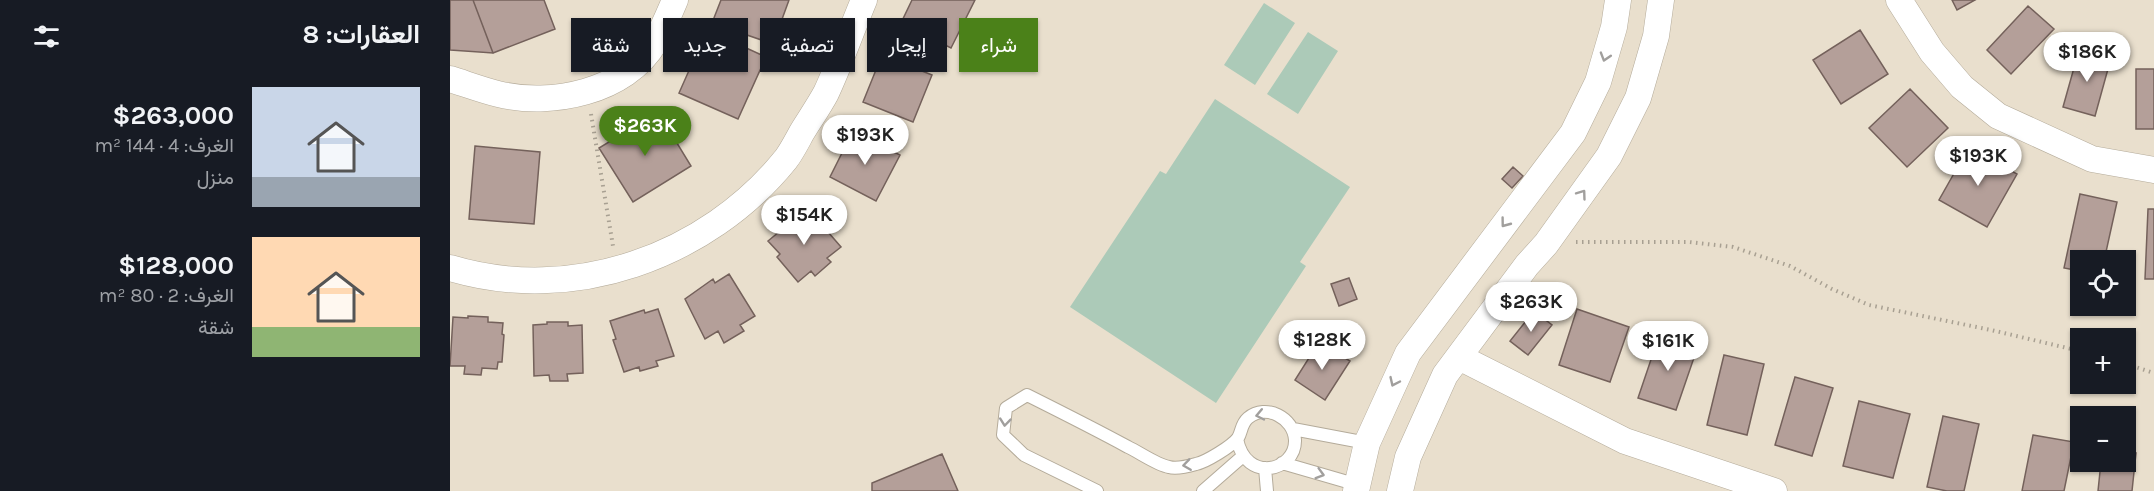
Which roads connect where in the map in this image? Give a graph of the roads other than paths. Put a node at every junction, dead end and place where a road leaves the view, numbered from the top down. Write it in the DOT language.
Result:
graph roads {
  1 [pos="675,0"];
  2 [pos="864,0"];
  3 [pos="1618,0"];
  4 [pos="1661,0"];
  5 [pos="1899,0"];
  6 [pos="450,79"];
  7 [pos="2154,170"];
  8 [pos="450,268"];
  9 [pos="1459,357"];
  10 [pos="1293,429"];
  11 [pos="1237,439"];
  12 [pos="1366,443"];
  13 [pos="1243,456"];
  14 [pos="1282,463"];
  15 [pos="1265,468"];
  16 [pos="1713,481"];
  17 [pos="1357,488"];
  18 [pos="1097,491"];
  19 [pos="1203,491"];
  20 [pos="1267,491"];
  21 [pos="1400,491"];
  22 [pos="1774,491"];
  1 -- 6 [label="street"];
  2 -- 8 [label="street"];
  3 -- 12 [label="street, one-way"];
  9 -- 4 [label="street, one-way"];
  5 -- 7 [label="street"];
  9 -- 16 [label="street"];
  9 -- 21 [label="street"];
  10 -- 11 [label="lane, one-way"];
  10 -- 12 [label="lane"];
  10 -- 14 [label="lane"];
  11 -- 13 [label="lane"];
  11 -- 18 [label="lane, one-way"];
  12 -- 17 [label="street"];
  13 -- 15 [label="lane"];
  13 -- 19 [label="lane"];
  14 -- 15 [label="lane"];
  14 -- 17 [label="lane, one-way"];
  15 -- 20 [label="lane"];
  16 -- 22 [label="street"];
}
